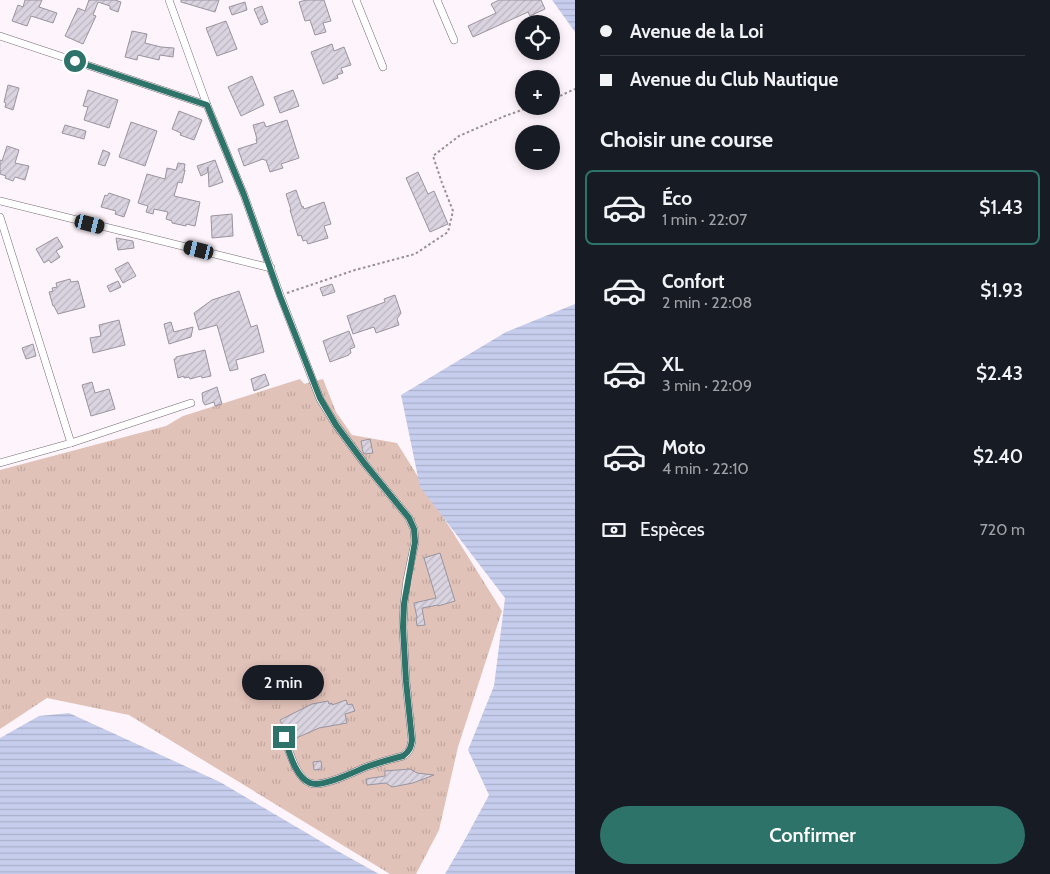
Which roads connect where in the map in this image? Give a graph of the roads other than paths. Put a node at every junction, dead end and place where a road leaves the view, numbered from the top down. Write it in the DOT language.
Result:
graph roads {
  1 [pos="168,0"];
  2 [pos="356,0"];
  3 [pos="437,0"];
  4 [pos="0,36"];
  5 [pos="454,40"];
  6 [pos="384,67"];
  7 [pos="207,105"];
  8 [pos="0,200"];
  9 [pos="0,217"];
  10 [pos="271,268"];
  11 [pos="191,404"];
  12 [pos="71,443"];
  13 [pos="0,463"];
  14 [pos="284,737"];
  1 -- 7 [label="street"];
  2 -- 6 [label="street"];
  3 -- 5 [label="street"];
  4 -- 7 [label="street"];
  7 -- 10 [label="street"];
  8 -- 10 [label="street"];
  9 -- 12 [label="street"];
  10 -- 14 [label="street"];
  11 -- 12 [label="street"];
  12 -- 13 [label="street"];
}
